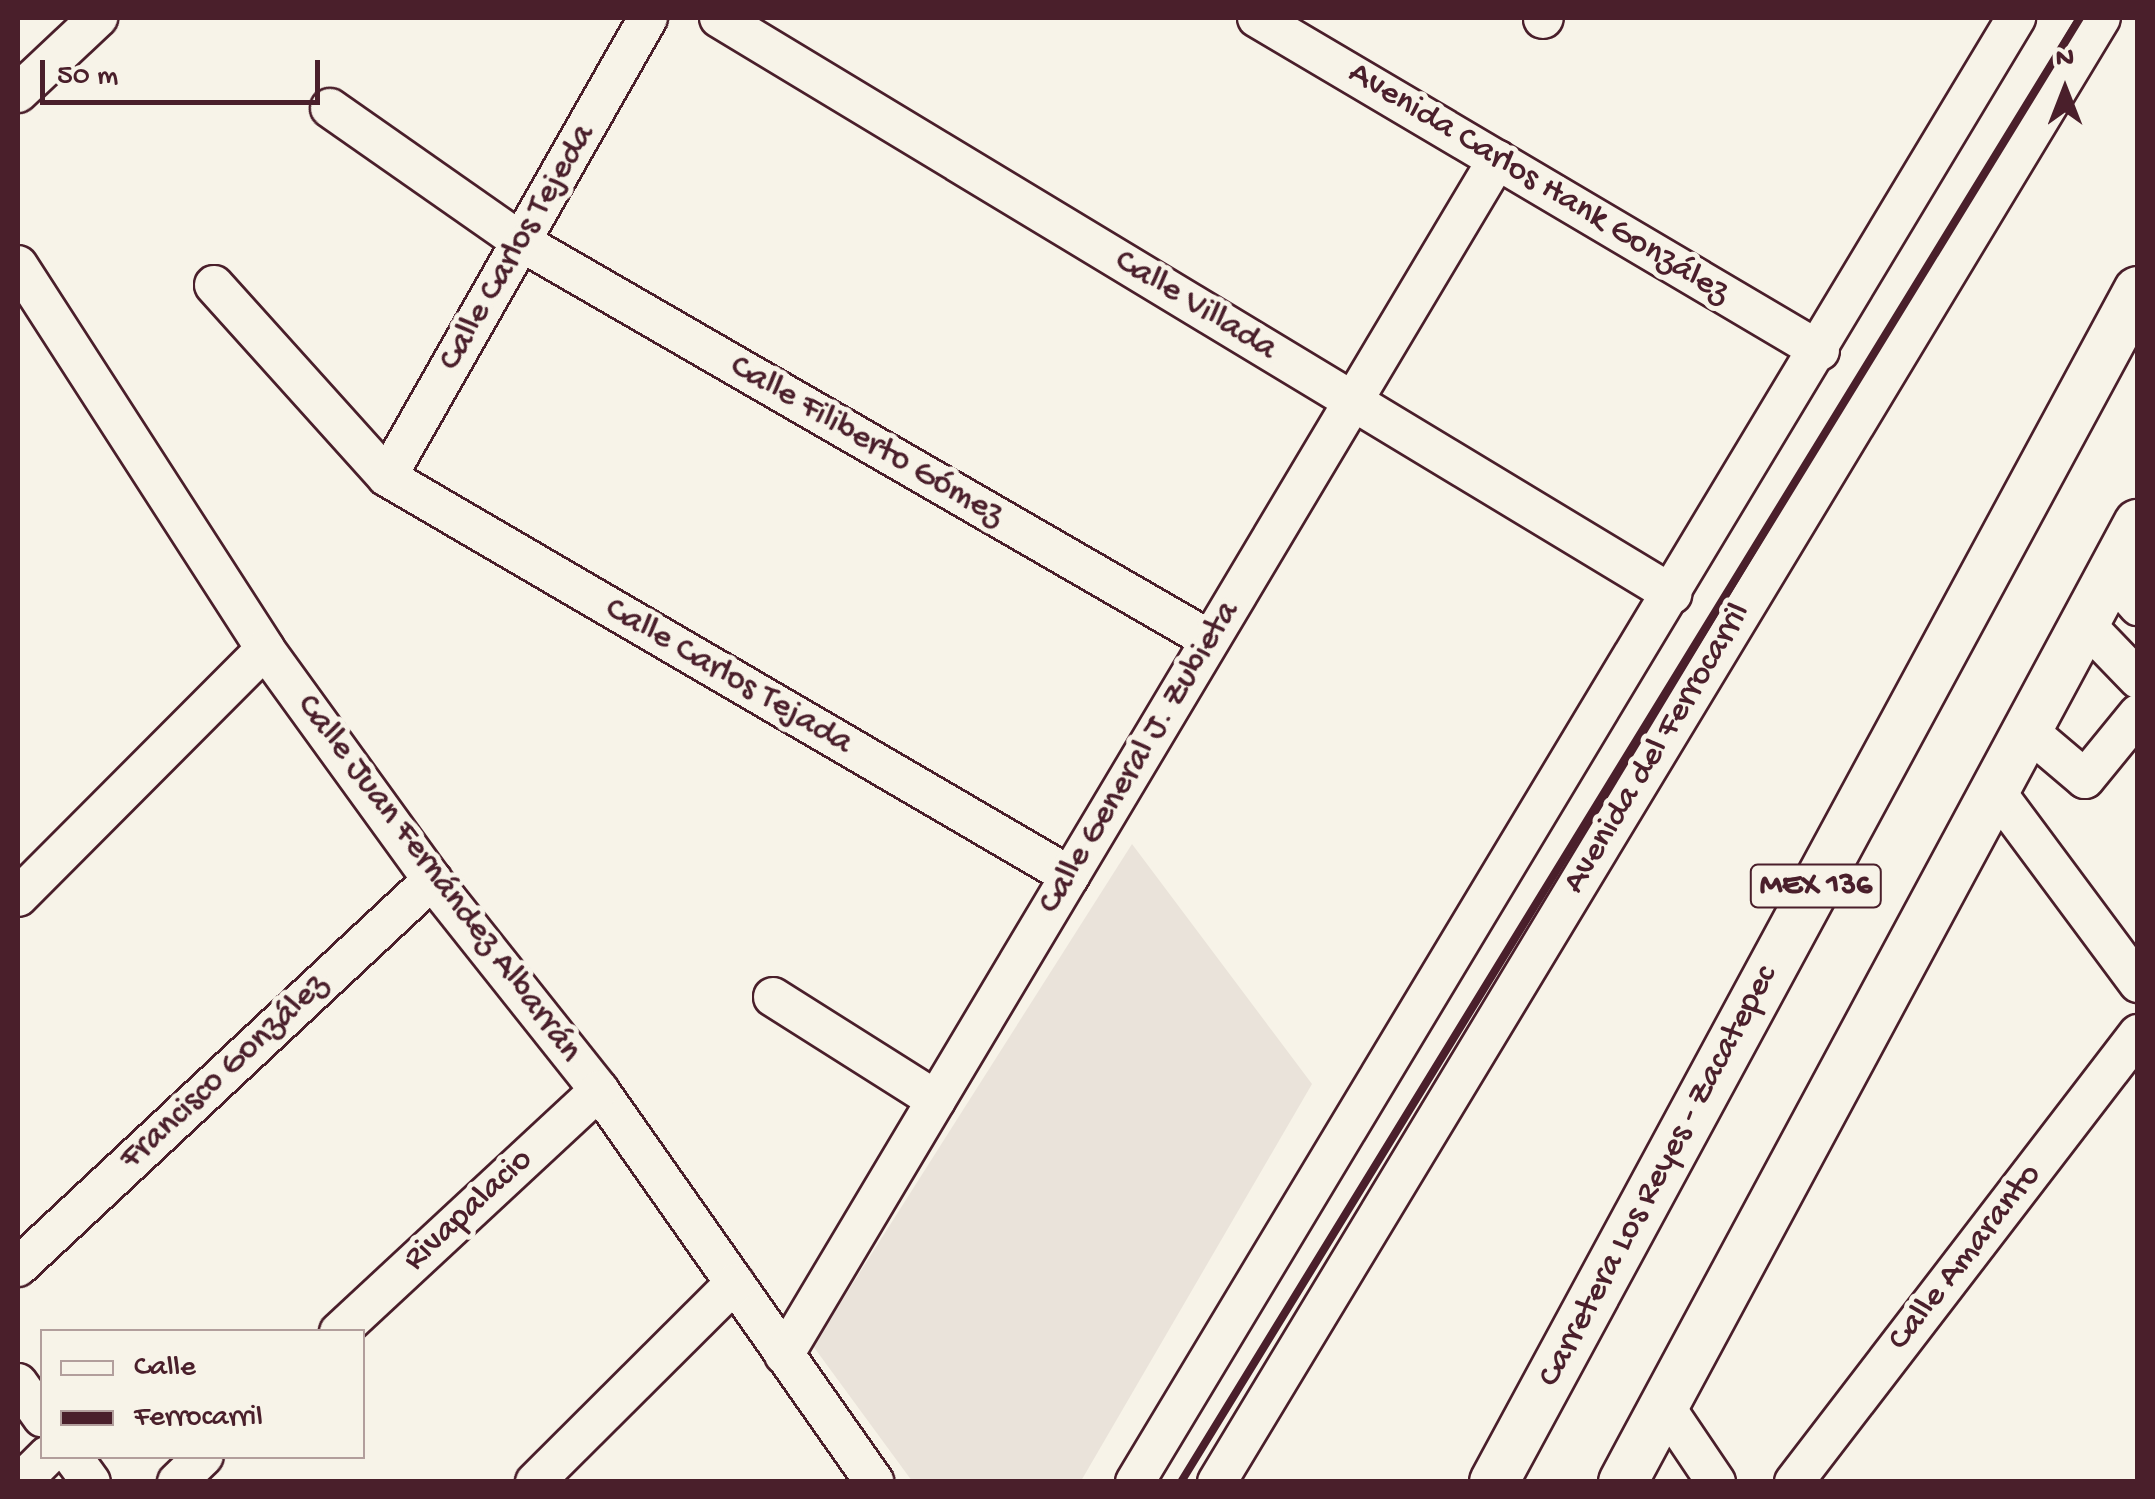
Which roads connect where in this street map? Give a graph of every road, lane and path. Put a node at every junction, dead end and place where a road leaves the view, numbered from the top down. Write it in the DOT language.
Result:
graph roads {
  1 [pos="98,18"];
  2 [pos="648,18"];
  3 [pos="718,18"];
  4 [pos="1257,18"];
  5 [pos="2016,18"];
  6 [pos="2101,18"];
  7 [pos="18,93"];
  8 [pos="330,108"];
  9 [pos="1496,160"];
  10 [pos="523,242"];
  11 [pos="18,266"];
  12 [pos="214,285"];
  13 [pos="2138,291"];
  14 [pos="1820,351"];
  15 [pos="1353,401"];
  16 [pos="387,477"];
  17 [pos="2138,524"];
  18 [pos="2124,590"];
  19 [pos="1672,594"];
  20 [pos="2084,623"];
  21 [pos="1210,640"];
  22 [pos="265,649"];
  23 [pos="2138,679"];
  24 [pos="2138,714"];
  25 [pos="2026,730"];
  26 [pos="1994,790"];
  27 [pos="1070,876"];
  28 [pos="432,880"];
  29 [pos="18,897"];
  30 [pos="2138,984"];
  31 [pos="773,997"];
  32 [pos="2138,1034"];
  33 [pos="600,1090"];
  34 [pos="936,1100"];
  35 [pos="18,1267"];
  36 [pos="735,1283"];
  37 [pos="342,1329"];
  38 [pos="784,1356"];
  39 [pos="18,1383"];
  40 [pos="1664,1405"];
  41 [pos="40,1414"];
  42 [pos="43,1459"];
  43 [pos="74,1459"];
  44 [pos="201,1459"];
  45 [pos="855,1473"];
  46 [pos="21,1482"];
  47 [pos="92,1482"];
  48 [pos="177,1482"];
  49 [pos="535,1482"];
  50 [pos="1134,1482"];
  51 [pos="1217,1482"];
  52 [pos="1494,1482"];
  53 [pos="1622,1482"];
  54 [pos="1716,1482"];
  55 [pos="1794,1482"];
  1 -- 7 [label="street"];
  2 -- 10 [label="street, Calle Carlos Tejeda"];
  3 -- 15 [label="street, Calle Villada"];
  4 -- 9 [label="street, Avenida Carlos Hank González"];
  5 -- 14 [label="street, Avenida del Ferrocarril"];
  6 -- 51 [label="street, Avenida del Ferrocarril"];
  8 -- 10 [label="street, Calle Filiberto Gómez"];
  9 -- 14 [label="street, Avenida Carlos Hank González"];
  9 -- 15 [label="street, Calle General J. Zubieta"];
  10 -- 16 [label="street, Calle Carlos Tejeda"];
  10 -- 21 [label="street, Calle Filiberto Gómez"];
  11 -- 22 [label="street, Calle Juan Fernández Albarrán"];
  12 -- 16 [label="street, Calle Carlos Tejada"];
  13 -- 52 [label="main road, Carretera Los Reyes - Zacatepec / MEX 136"];
  14 -- 19 [label="street, Avenida del Ferrocarril"];
  15 -- 19 [label="street, Calle Villada"];
  15 -- 21 [label="street, Calle General J. Zubieta"];
  16 -- 27 [label="street, Calle Carlos Tejada"];
  17 -- 18 [label="main road, MEX 136"];
  18 -- 20 [label="main road, MEX 136"];
  19 -- 50 [label="street, Avenida del Ferrocarril"];
  20 -- 23 [label="street"];
  20 -- 25 [label="main road, MEX 136"];
  21 -- 27 [label="street, Calle General J. Zubieta"];
  22 -- 28 [label="street, Calle Juan Fernández Albarrán"];
  22 -- 29 [label="street"];
  24 -- 25 [label="street"];
  25 -- 26 [label="main road, MEX 136"];
  26 -- 30 [label="street"];
  26 -- 40 [label="main road, MEX 136"];
  27 -- 34 [label="street, Calle General J. Zubieta"];
  28 -- 33 [label="street, Calle Juan Fernández Albarrán"];
  28 -- 35 [label="street, Francisco González"];
  31 -- 34 [label="street"];
  32 -- 55 [label="street, Calle Amaranto"];
  33 -- 36 [label="street, Calle Juan Fernández Albarrán"];
  33 -- 37 [label="street, Rivapalacio"];
  34 -- 38 [label="street, Calle General J. Zubieta"];
  36 -- 38 [label="street, Calle Juan Fernández Albarrán"];
  36 -- 49 [label="street"];
  38 -- 45 [label="street, Calle Juan Fernández Albarrán"];
  39 -- 41 [label="street"];
  40 -- 53 [label="main road, MEX 136"];
  40 -- 54 [label="street"];
  42 -- 46 [label="street"];
  43 -- 47 [label="street"];
  44 -- 48 [label="street"];
}
